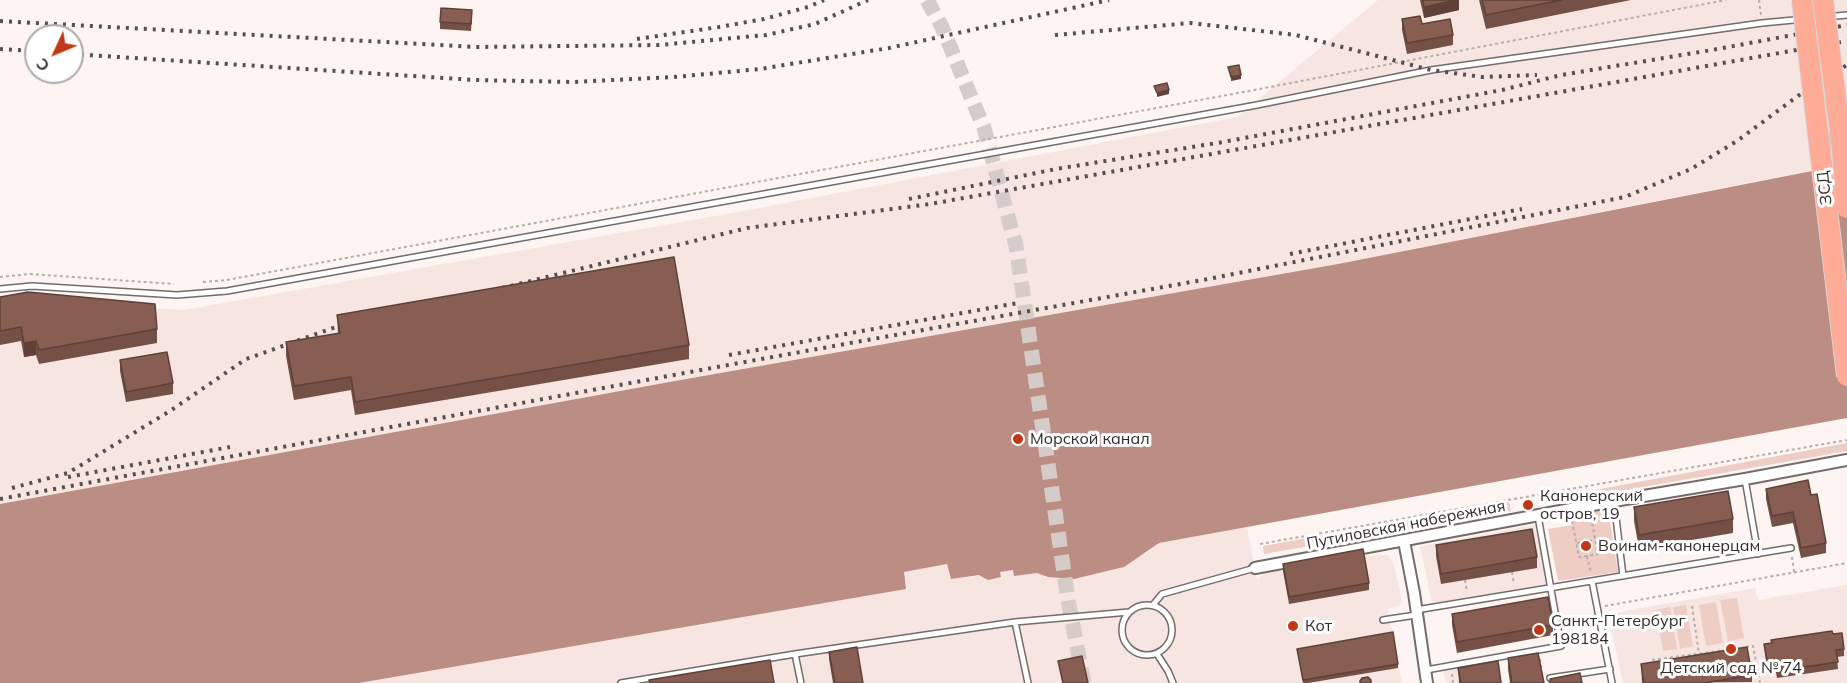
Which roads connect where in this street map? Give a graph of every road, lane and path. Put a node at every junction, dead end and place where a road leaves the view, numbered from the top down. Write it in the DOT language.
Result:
graph roads {
  1 [pos="1726,0"];
  2 [pos="1802,0"];
  3 [pos="1813,0"];
  4 [pos="1823,0"];
  5 [pos="1847,15"];
  6 [pos="1815,19"];
  7 [pos="1847,208"];
  8 [pos="0,277"];
  9 [pos="198,283"];
  10 [pos="179,285"];
  11 [pos="0,289"];
  12 [pos="1847,376"];
  13 [pos="1847,440"];
  14 [pos="1847,460"];
  15 [pos="1745,480"];
  16 [pos="1614,501"];
  17 [pos="1538,516"];
  18 [pos="1591,517"];
  19 [pos="1572,520"];
  20 [pos="1595,540"];
  21 [pos="1404,541"];
  22 [pos="1260,544"];
  23 [pos="1576,544"];
  24 [pos="1791,548"];
  25 [pos="1758,554"];
  26 [pos="1587,556"];
  27 [pos="1847,563"];
  28 [pos="1255,568"];
  29 [pos="1512,572"];
  30 [pos="1794,572"];
  31 [pos="1623,576"];
  32 [pos="1465,580"];
  33 [pos="1592,581"];
  34 [pos="1551,588"];
  35 [pos="1516,591"];
  36 [pos="1468,599"];
  37 [pos="1153,605"];
  38 [pos="1692,606"];
  39 [pos="1597,607"];
  40 [pos="1129,612"];
  41 [pos="1416,613"];
  42 [pos="1383,620"];
  43 [pos="1015,622"];
  44 [pos="1539,649"];
  45 [pos="795,654"];
  46 [pos="1157,654"];
  47 [pos="1699,654"];
  48 [pos="1652,660"];
  49 [pos="1610,669"];
  50 [pos="1424,670"];
  51 [pos="1542,672"];
  52 [pos="1550,678"];
  53 [pos="621,683"];
  54 [pos="801,683"];
  55 [pos="1028,683"];
  56 [pos="1173,683"];
  57 [pos="1426,683"];
  58 [pos="1612,683"];
  59 [pos="1760,683"];
  1 -- 9 [label="path"];
  2 -- 12 [label="highway, ЗСД, bridge"];
  3 -- 6 [label="lane"];
  4 -- 7 [label="highway, ЗСД, bridge"];
  5 -- 6 [label="lane"];
  6 -- 11 [label="lane"];
  8 -- 10 [label="path"];
  13 -- 22 [label="path"];
  14 -- 15 [label="street, Путиловская набережная"];
  15 -- 16 [label="street, Путиловская набережная"];
  15 -- 25 [label="lane"];
  16 -- 17 [label="street, Путиловская набережная"];
  16 -- 31 [label="lane"];
  17 -- 21 [label="street, Путиловская набережная"];
  17 -- 34 [label="lane"];
  18 -- 20 [label="path"];
  19 -- 23 [label="path"];
  20 -- 23 [label="path"];
  20 -- 26 [label="path"];
  21 -- 28 [label="street, Путиловская набережная"];
  21 -- 41 [label="street"];
  23 -- 26 [label="path"];
  24 -- 25 [label="lane"];
  24 -- 30 [label="path"];
  25 -- 31 [label="lane"];
  26 -- 33 [label="path"];
  27 -- 30 [label="path"];
  28 -- 37 [label="lane"];
  29 -- 35 [label="path"];
  30 -- 39 [label="path"];
  31 -- 33 [label="lane"];
  32 -- 36 [label="path"];
  33 -- 34 [label="lane"];
  33 -- 39 [label="lane"];
  34 -- 41 [label="lane"];
  34 -- 44 [label="lane"];
  37 -- 40 [label="lane"];
  37 -- 46 [label="lane"];
  38 -- 47 [label="path"];
  39 -- 49 [label="lane"];
  40 -- 43 [label="lane"];
  40 -- 46 [label="lane"];
  41 -- 42 [label="lane"];
  41 -- 50 [label="street"];
  43 -- 45 [label="lane"];
  43 -- 55 [label="lane"];
  44 -- 50 [label="lane"];
  44 -- 51 [label="path"];
  45 -- 53 [label="lane"];
  45 -- 54 [label="lane"];
  46 -- 56 [label="lane"];
  47 -- 48 [label="path"];
  47 -- 59 [label="path"];
  49 -- 52 [label="lane"];
  49 -- 58 [label="lane"];
  50 -- 57 [label="street"];
}
